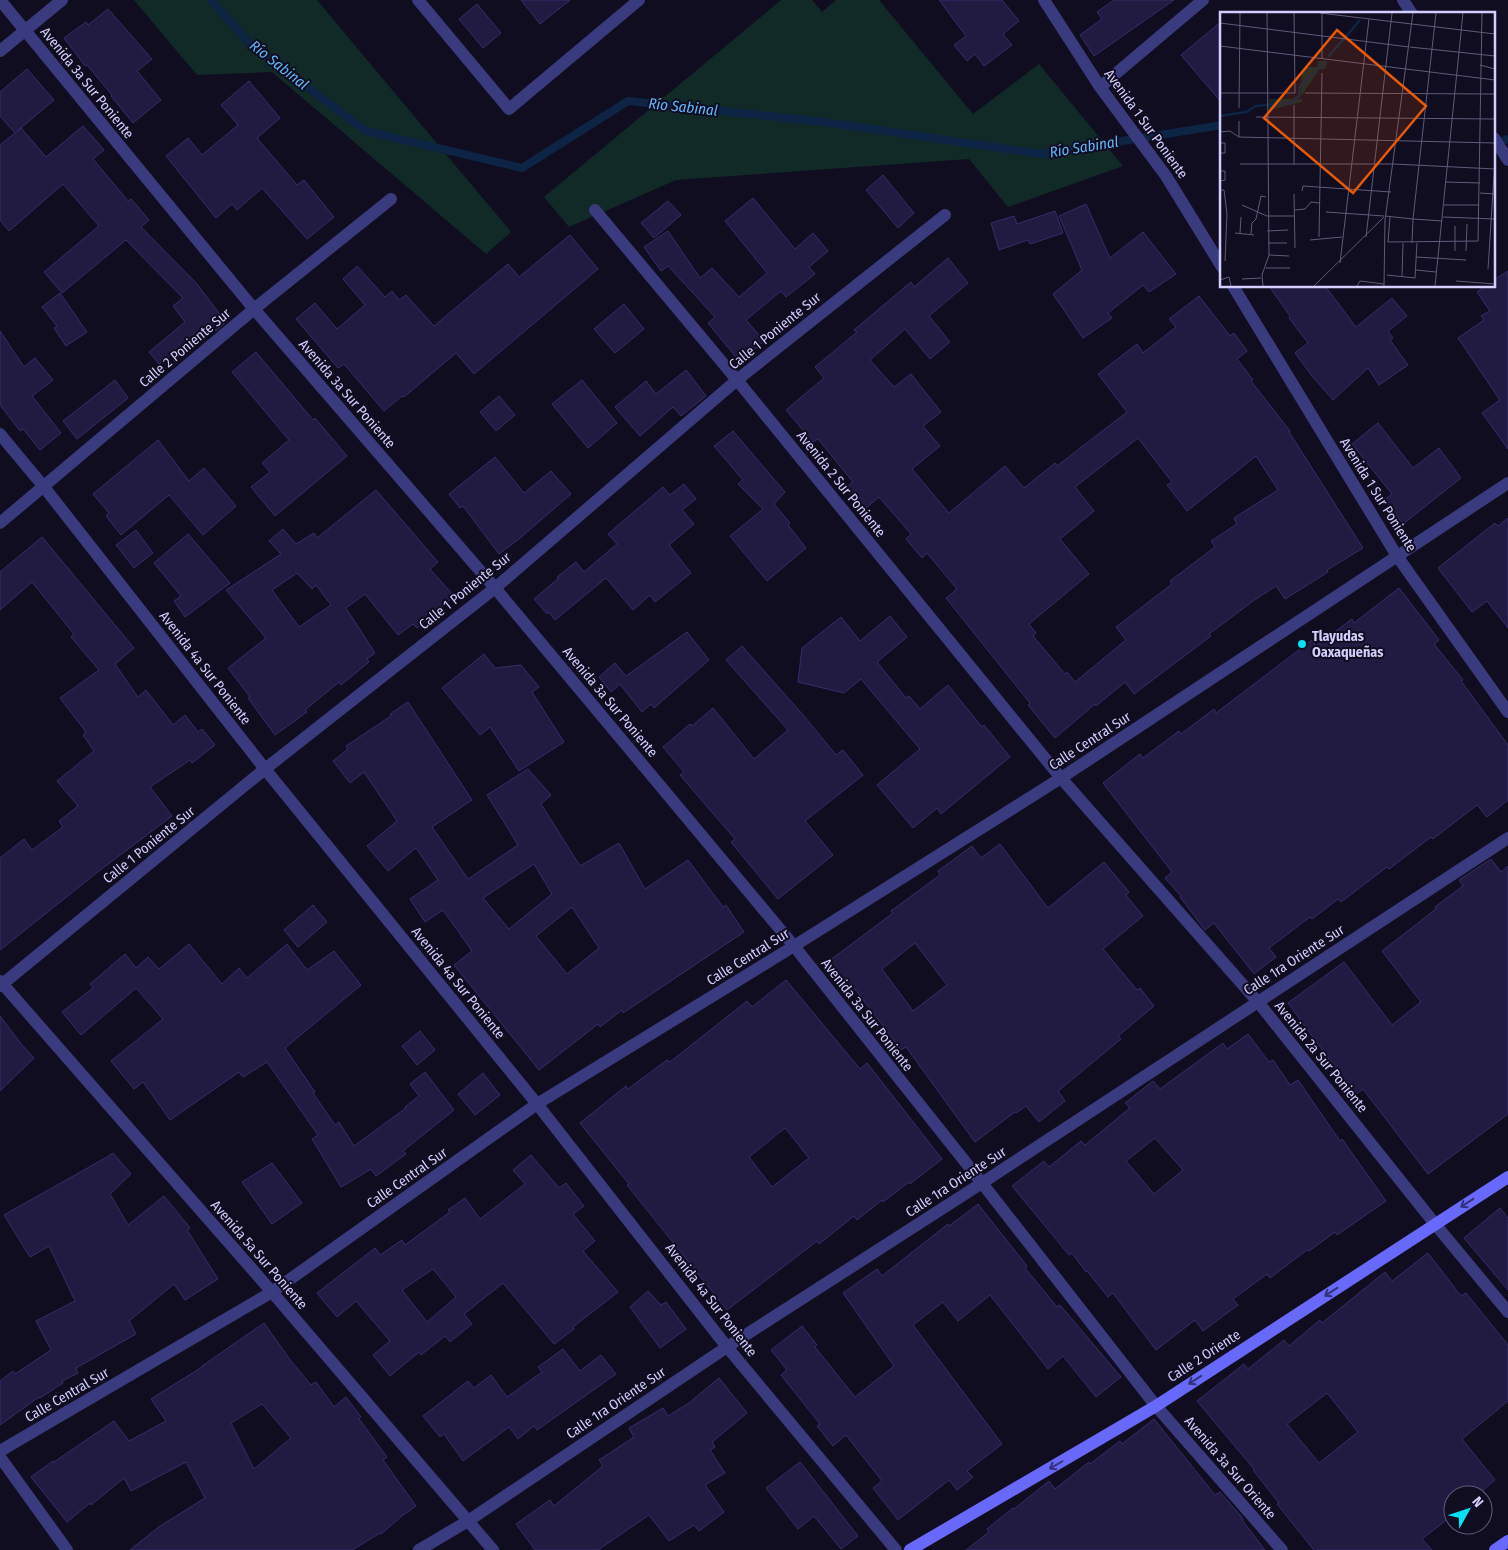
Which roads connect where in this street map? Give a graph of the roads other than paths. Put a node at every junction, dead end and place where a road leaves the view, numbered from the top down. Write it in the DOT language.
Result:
graph roads {
  1 [pos="0,0"];
  2 [pos="62,0"];
  3 [pos="418,0"];
  4 [pos="639,0"];
  5 [pos="1044,0"];
  6 [pos="1203,0"];
  7 [pos="1403,0"];
  8 [pos="1411,12"];
  9 [pos="24,31"];
  10 [pos="0,51"];
  11 [pos="1100,87"];
  12 [pos="1496,141"];
  13 [pos="1508,160"];
  14 [pos="391,200"];
  15 [pos="595,210"];
  16 [pos="945,215"];
  17 [pos="1220,264"];
  18 [pos="1234,288"];
  19 [pos="254,309"];
  20 [pos="737,380"];
  21 [pos="0,434"];
  22 [pos="1508,482"];
  23 [pos="44,487"];
  24 [pos="0,523"];
  25 [pos="1397,556"];
  26 [pos="495,588"];
  27 [pos="1508,712"];
  28 [pos="266,769"];
  29 [pos="1061,778"];
  30 [pos="1508,838"];
  31 [pos="794,946"];
  32 [pos="1,983"];
  33 [pos="1258,1002"];
  34 [pos="537,1104"];
  35 [pos="1508,1177"];
  36 [pos="982,1183"];
  37 [pos="1435,1224"];
  38 [pos="272,1292"];
  39 [pos="1508,1312"];
  40 [pos="727,1346"];
  41 [pos="1156,1406"];
  42 [pos="0,1451"];
  43 [pos="0,1457"];
  44 [pos="468,1521"];
  45 [pos="1508,1541"];
  46 [pos="67,1550"];
  47 [pos="419,1550"];
  48 [pos="493,1550"];
  49 [pos="896,1550"];
  50 [pos="910,1550"];
  51 [pos="1282,1550"];
  52 [pos="1495,1550"];
  1 -- 9 [label="street, Avenida 3a Sur Poniente"];
  2 -- 9 [label="street"];
  3 -- 4 [label="street"];
  5 -- 11 [label="street, Avenida 1 Sur Poniente"];
  6 -- 11 [label="street"];
  7 -- 8 [label="street"];
  9 -- 10 [label="street"];
  9 -- 19 [label="street, Avenida 3a Sur Poniente"];
  11 -- 17 [label="street, Avenida 1 Sur Poniente"];
  12 -- 13 [label="street"];
  14 -- 19 [label="street, Calle 2 Poniente Sur"];
  15 -- 20 [label="street, Avenida 2 Sur Poniente"];
  16 -- 20 [label="street, Calle 1 Poniente Sur"];
  18 -- 25 [label="street, Avenida 1 Sur Poniente"];
  19 -- 23 [label="street, Calle 2 Poniente Sur"];
  19 -- 26 [label="street, Avenida 3a Sur Poniente"];
  20 -- 26 [label="street, Calle 1 Poniente Sur"];
  20 -- 29 [label="street, Avenida 2 Sur Poniente"];
  21 -- 23 [label="street, Avenida 4a Sur Poniente"];
  22 -- 25 [label="street, Calle Central Sur"];
  23 -- 24 [label="street, Calle 2 Poniente Sur"];
  23 -- 28 [label="street, Avenida 4a Sur Poniente"];
  25 -- 27 [label="street, Avenida 1 Sur Poniente"];
  25 -- 29 [label="street, Calle Central Sur"];
  26 -- 28 [label="street, Calle 1 Poniente Sur"];
  26 -- 31 [label="street, Avenida 3a Sur Poniente"];
  28 -- 32 [label="street, Calle 1 Poniente Sur"];
  28 -- 34 [label="street, Avenida 4a Sur Poniente"];
  29 -- 31 [label="street, Calle Central Sur"];
  29 -- 33 [label="street, Avenida 2a Sur Poniente"];
  30 -- 33 [label="street, Calle 1ra Oriente Sur"];
  31 -- 34 [label="street, Calle Central Sur"];
  31 -- 36 [label="street, Avenida 3a Sur Poniente"];
  32 -- 38 [label="street, Avenida 5a Sur Poniente"];
  33 -- 36 [label="street, Calle 1ra Oriente Sur"];
  33 -- 37 [label="street, Avenida 2a Sur Poniente"];
  34 -- 38 [label="street, Calle Central Sur"];
  34 -- 40 [label="street, Avenida 4a Sur Poniente"];
  35 -- 37 [label="main road, Calle 2 Oriente, one-way"];
  36 -- 40 [label="street, Calle 1ra Oriente Sur"];
  36 -- 41 [label="street, Avenida 3a Sur Poniente"];
  37 -- 39 [label="street, Avenida 2a Sur Poniente"];
  37 -- 41 [label="main road, Calle 2 Oriente, one-way"];
  38 -- 42 [label="street, Calle Central Sur"];
  38 -- 44 [label="street, Avenida 5a Sur Poniente"];
  40 -- 44 [label="street, Calle 1ra Oriente Sur"];
  40 -- 49 [label="street, Avenida 4a Sur Poniente"];
  41 -- 50 [label="main road, Calle 2 Oriente, one-way"];
  41 -- 51 [label="street, Avenida 3a Sur Oriente"];
  43 -- 46 [label="street"];
  44 -- 47 [label="street, Calle 1ra Oriente Sur"];
  44 -- 48 [label="street, Avenida 5a Sur Poniente"];
  45 -- 52 [label="main road"];
}
